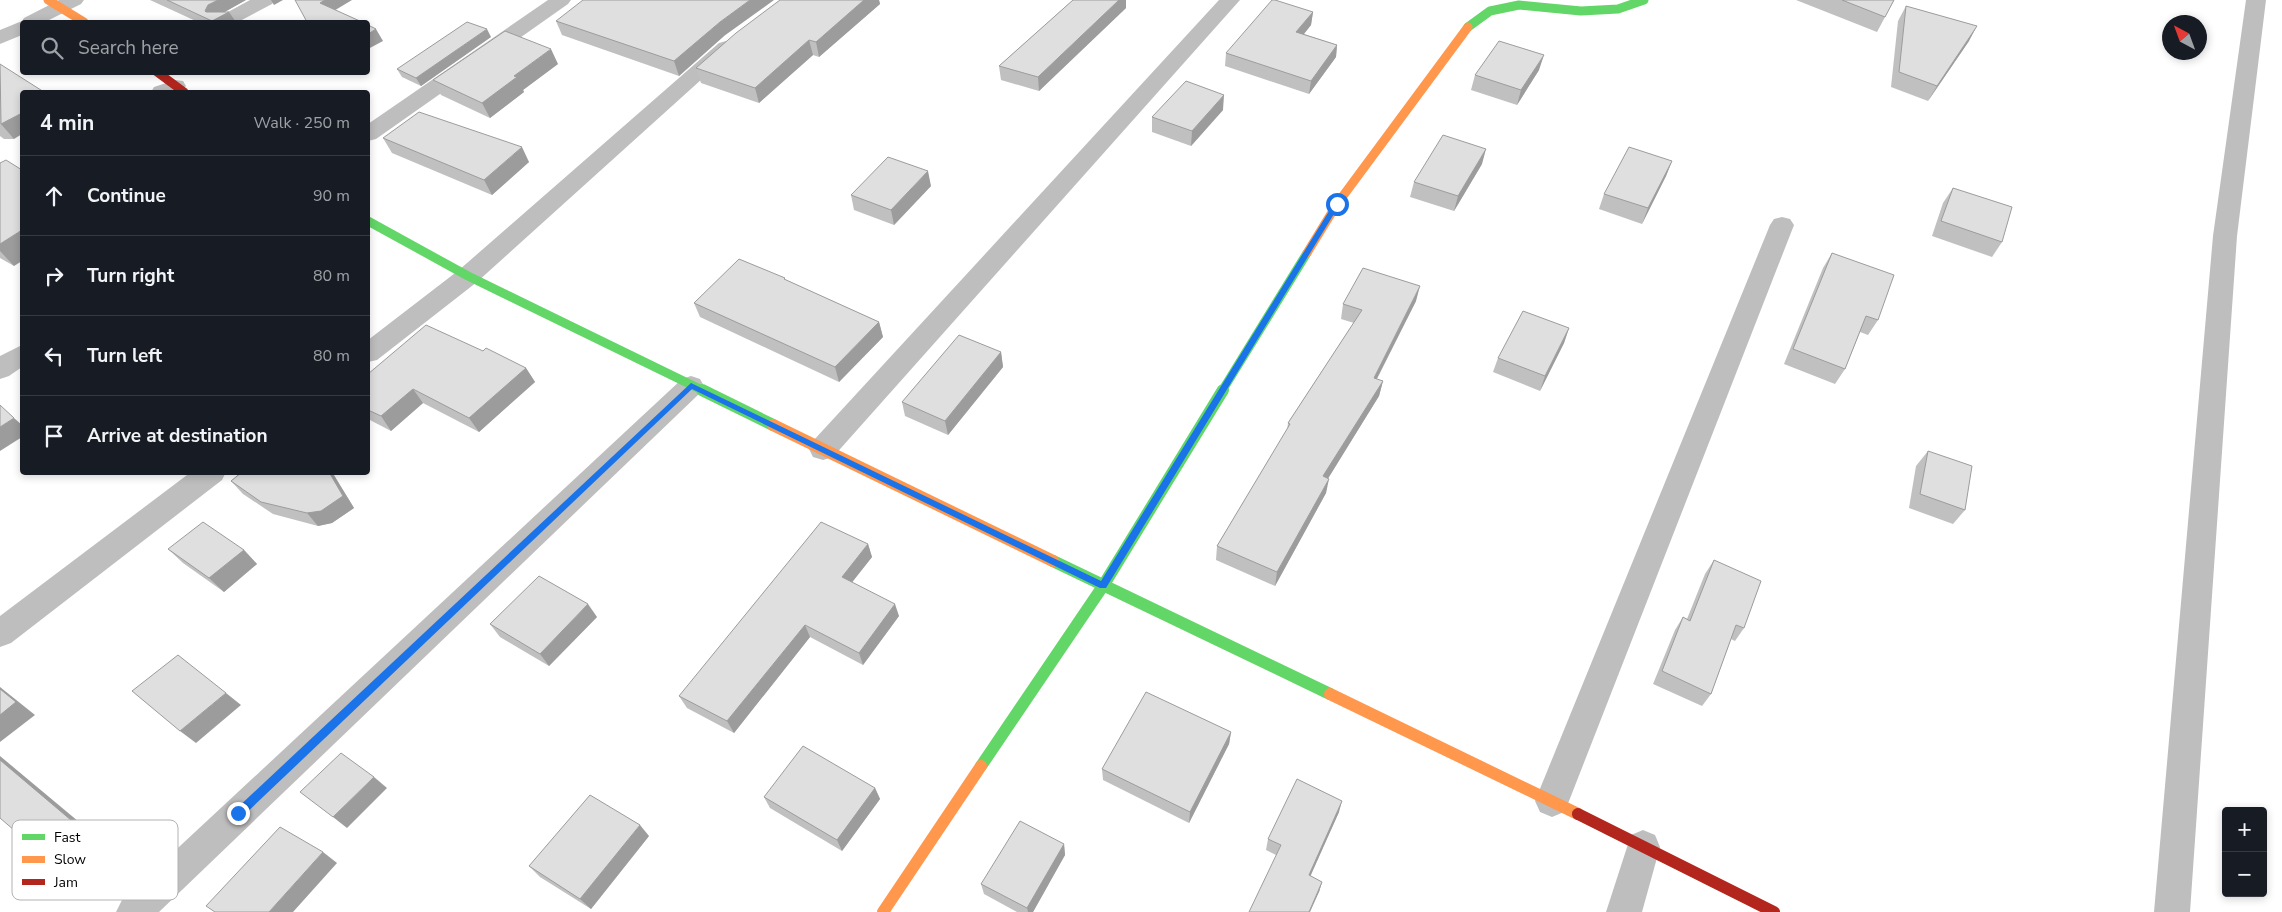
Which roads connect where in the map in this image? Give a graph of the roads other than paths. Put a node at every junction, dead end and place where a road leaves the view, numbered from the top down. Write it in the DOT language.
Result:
graph roads {
  1 [pos="266,0"];
  2 [pos="561,0"];
  3 [pos="1230,0"];
  4 [pos="1644,0"];
  5 [pos="2256,0"];
  6 [pos="61,2"];
  7 [pos="34,20"];
  8 [pos="82,20"];
  9 [pos="228,20"];
  10 [pos="20,28"];
  11 [pos="746,32"];
  12 [pos="0,38"];
  13 [pos="160,75"];
  14 [pos="174,90"];
  15 [pos="370,133"];
  16 [pos="370,222"];
  17 [pos="1782,225"];
  18 [pos="468,276"];
  19 [pos="370,351"];
  20 [pos="20,356"];
  21 [pos="0,369"];
  22 [pos="691,386"];
  23 [pos="823,449"];
  24 [pos="208,475"];
  25 [pos="1103,586"];
  26 [pos="0,634"];
  27 [pos="1552,801"];
  28 [pos="1643,847"];
  29 [pos="178,870"];
  30 [pos="147,900"];
  31 [pos="134,912"];
  32 [pos="883,912"];
  33 [pos="1624,912"];
  34 [pos="1774,912"];
  35 [pos="2172,912"];
  1 -- 9 [label="street"];
  2 -- 15 [label="street"];
  3 -- 23 [label="street"];
  4 -- 25 [label="main road"];
  5 -- 35 [label="street"];
  6 -- 7 [label="street"];
  6 -- 8 [label="main road"];
  10 -- 12 [label="street"];
  11 -- 18 [label="street"];
  13 -- 14 [label="main road"];
  16 -- 18 [label="main road"];
  17 -- 27 [label="street"];
  18 -- 19 [label="street"];
  18 -- 22 [label="main road"];
  20 -- 21 [label="street"];
  22 -- 23 [label="main road"];
  22 -- 29 [label="street"];
  23 -- 25 [label="main road"];
  24 -- 26 [label="street"];
  25 -- 27 [label="main road"];
  25 -- 32 [label="main road"];
  27 -- 28 [label="main road"];
  28 -- 33 [label="street"];
  28 -- 34 [label="main road"];
  30 -- 31 [label="street"];
}
